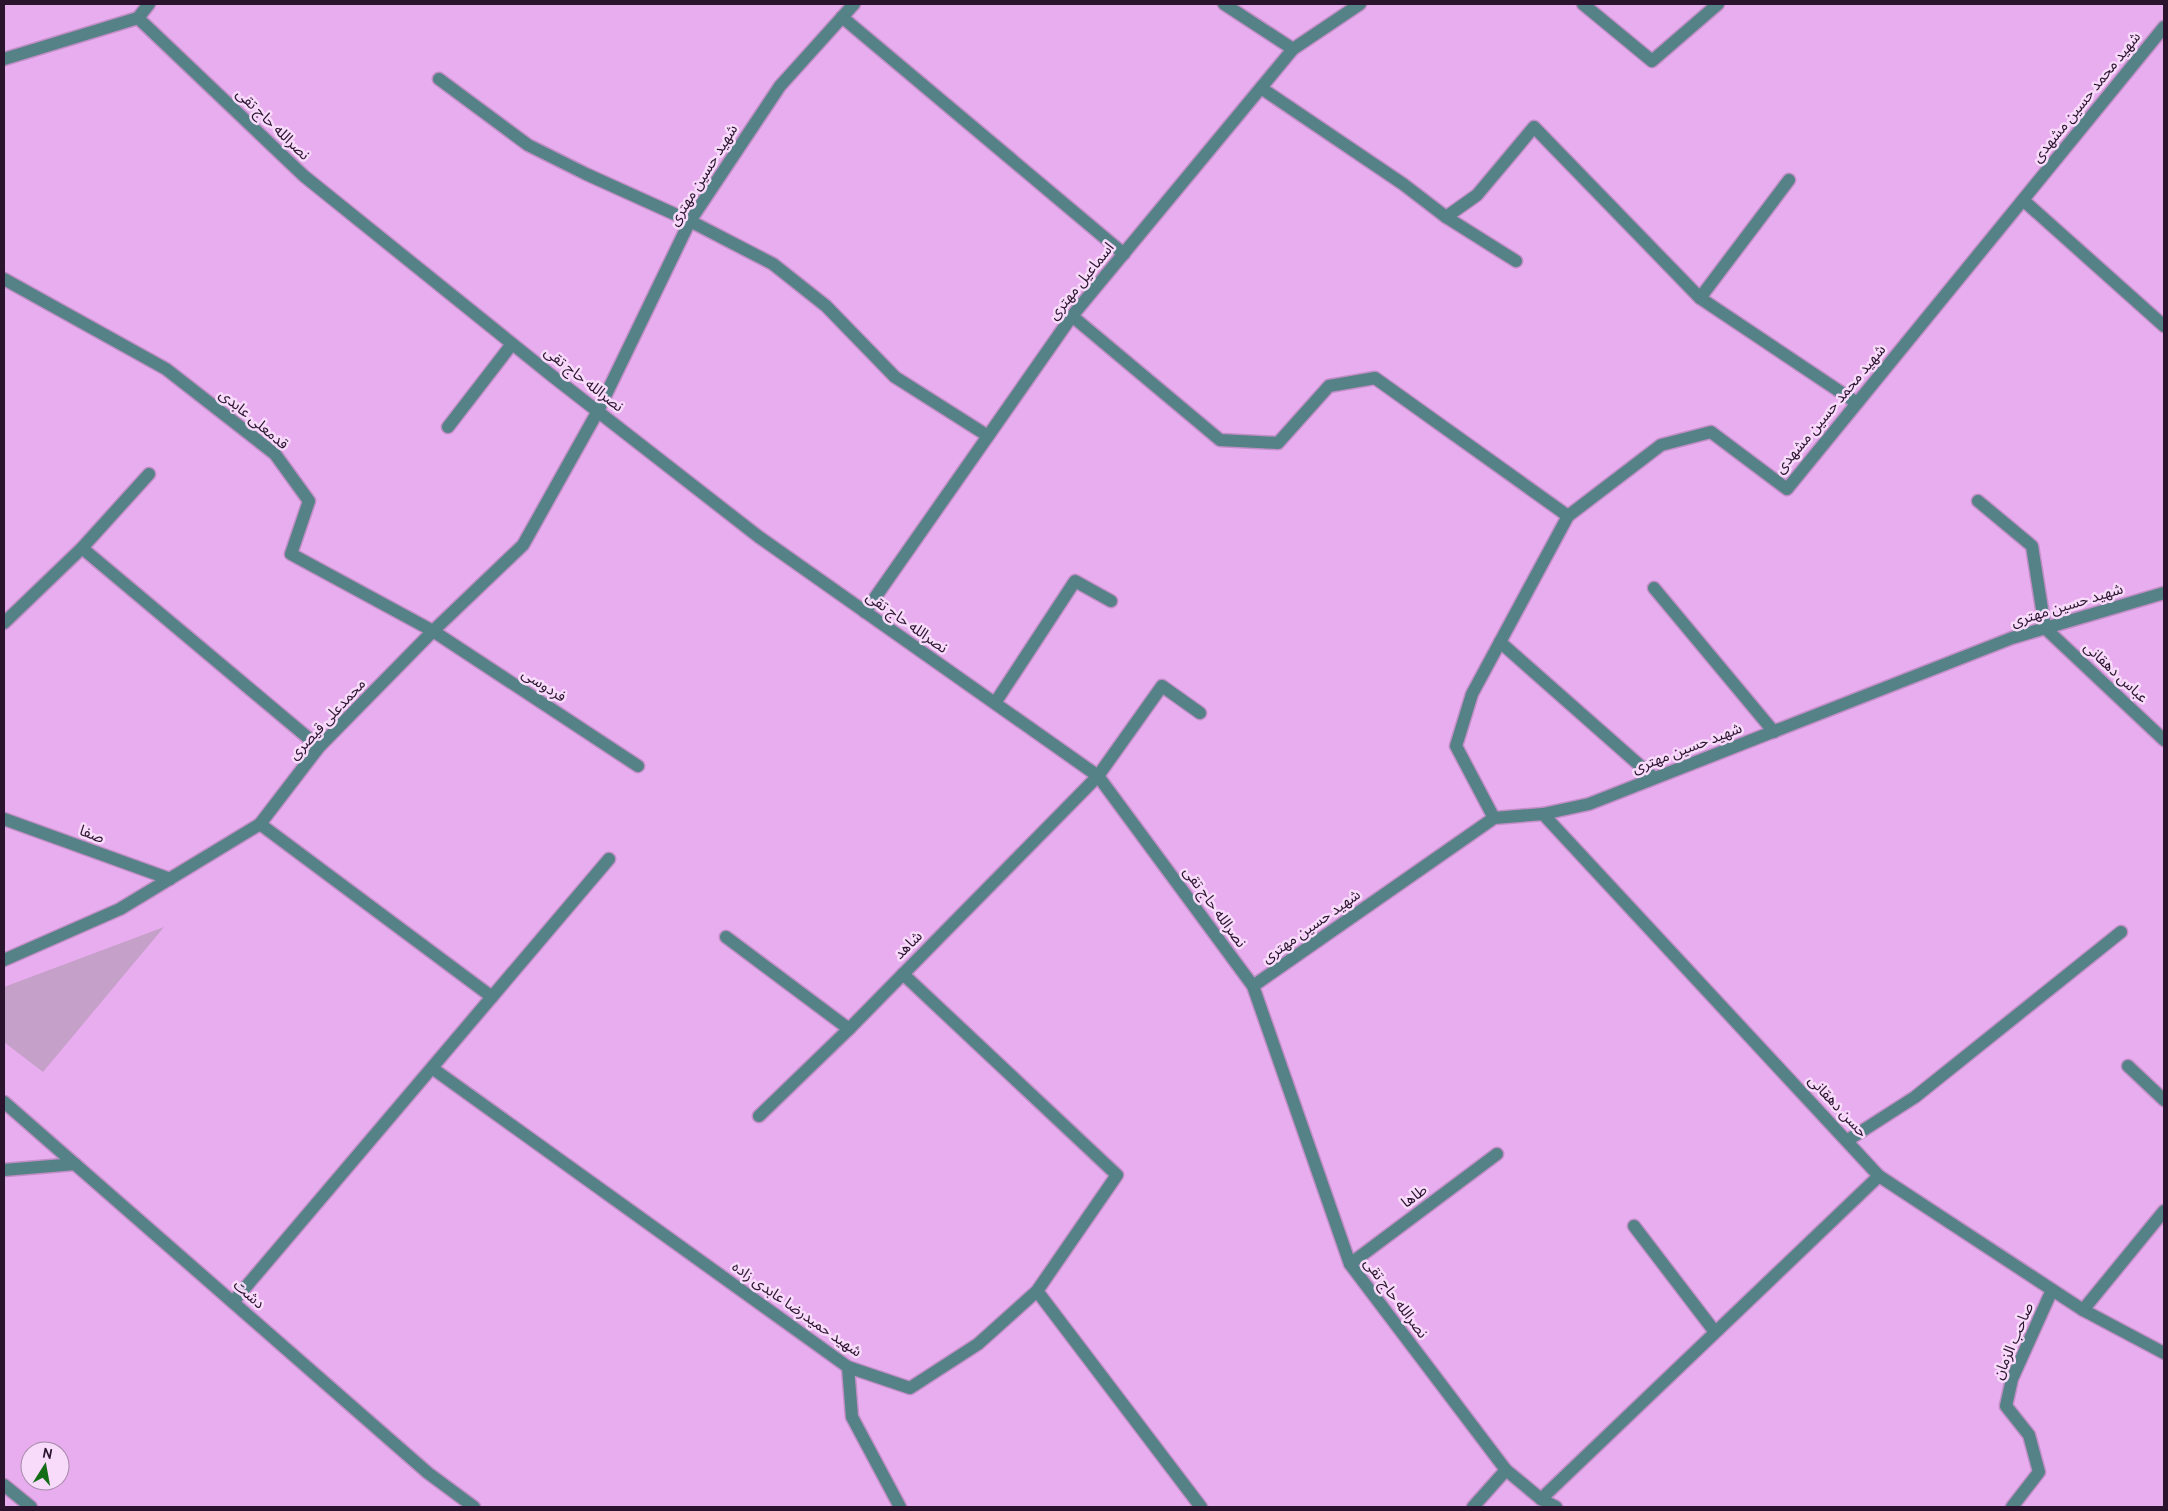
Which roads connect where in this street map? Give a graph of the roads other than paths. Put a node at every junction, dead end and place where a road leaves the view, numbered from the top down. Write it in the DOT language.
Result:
graph roads {
  1 [pos="149,4"];
  2 [pos="854,4"];
  3 [pos="1224,4"];
  4 [pos="1360,4"];
  5 [pos="1583,4"];
  6 [pos="1718,4"];
  7 [pos="842,17"];
  8 [pos="138,18"];
  9 [pos="2164,27"];
  10 [pos="1293,49"];
  11 [pos="5,57"];
  12 [pos="439,78"];
  13 [pos="1261,88"];
  14 [pos="1789,180"];
  15 [pos="2023,200"];
  16 [pos="1446,216"];
  17 [pos="690,221"];
  18 [pos="1124,254"];
  19 [pos="1516,261"];
  20 [pos="4,279"];
  21 [pos="1700,298"];
  22 [pos="1072,316"];
  23 [pos="2164,326"];
  24 [pos="512,344"];
  25 [pos="1858,402"];
  26 [pos="598,411"];
  27 [pos="448,427"];
  28 [pos="988,436"];
  29 [pos="149,474"];
  30 [pos="1978,501"];
  31 [pos="1568,516"];
  32 [pos="82,548"];
  33 [pos="1654,588"];
  34 [pos="2164,592"];
  35 [pos="1111,601"];
  36 [pos="865,612"];
  37 [pos="4,623"];
  38 [pos="2045,628"];
  39 [pos="433,631"];
  40 [pos="1500,642"];
  41 [pos="995,703"];
  42 [pos="1200,713"];
  43 [pos="1774,732"];
  44 [pos="2164,740"];
  45 [pos="319,748"];
  46 [pos="638,766"];
  47 [pos="1098,776"];
  48 [pos="1654,778"];
  49 [pos="1543,814"];
  50 [pos="1494,818"];
  51 [pos="4,819"];
  52 [pos="260,824"];
  53 [pos="610,859"];
  54 [pos="170,879"];
  55 [pos="2121,932"];
  56 [pos="726,937"];
  57 [pos="4,960"];
  58 [pos="903,974"];
  59 [pos="1253,986"];
  60 [pos="492,997"];
  61 [pos="849,1029"];
  62 [pos="2128,1066"];
  63 [pos="432,1068"];
  64 [pos="2164,1100"];
  65 [pos="4,1102"];
  66 [pos="759,1116"];
  67 [pos="1848,1140"];
  68 [pos="1497,1154"];
  69 [pos="75,1164"];
  70 [pos="4,1170"];
  71 [pos="1879,1176"];
  72 [pos="2164,1211"];
  73 [pos="1634,1226"];
  74 [pos="1350,1264"];
  75 [pos="1037,1290"];
  76 [pos="2052,1290"];
  77 [pos="234,1302"];
  78 [pos="2083,1310"];
  79 [pos="1715,1332"];
  80 [pos="2164,1353"];
  81 [pos="848,1367"];
  82 [pos="1506,1470"];
  83 [pos="4,1485"];
  84 [pos="1541,1499"];
  85 [pos="31,1507"];
  86 [pos="474,1507"];
  87 [pos="900,1507"];
  88 [pos="1201,1507"];
  89 [pos="1473,1507"];
  90 [pos="1556,1507"];
  91 [pos="2012,1507"];
  1 -- 8 [label="street"];
  2 -- 7 [label="street, شهید حسین مهتری"];
  3 -- 10 [label="street"];
  4 -- 10 [label="street, اسماعیل مهتری"];
  5 -- 6 [label="street"];
  7 -- 17 [label="street, شهید حسین مهتری"];
  7 -- 18 [label="street"];
  8 -- 11 [label="street"];
  8 -- 24 [label="street, نصرالله حاج تقی"];
  9 -- 15 [label="street, شهید محمد حسین مشهدی"];
  10 -- 13 [label="street, اسماعیل مهتری"];
  12 -- 17 [label="street"];
  13 -- 16 [label="street"];
  13 -- 18 [label="street, اسماعیل مهتری"];
  14 -- 21 [label="street"];
  15 -- 23 [label="street"];
  15 -- 25 [label="street, شهید محمد حسین مشهدی"];
  16 -- 19 [label="street"];
  16 -- 21 [label="street"];
  17 -- 26 [label="street, شهید حسین مهتری"];
  17 -- 28 [label="street"];
  18 -- 22 [label="street, اسماعیل مهتری"];
  20 -- 39 [label="street, قدمعلی عابدی"];
  21 -- 25 [label="street"];
  22 -- 28 [label="street, اسماعیل مهتری"];
  22 -- 31 [label="street"];
  24 -- 26 [label="street, نصرالله حاج تقی"];
  24 -- 27 [label="street"];
  25 -- 31 [label="street, شهید محمد حسین مشهدی"];
  26 -- 36 [label="street, نصرالله حاج تقی"];
  26 -- 39 [label="street, محمدعلی قیصری"];
  28 -- 36 [label="street, اسماعیل مهتری"];
  29 -- 32 [label="street"];
  30 -- 38 [label="street"];
  31 -- 40 [label="street, شهید محمد حسین مشهدی"];
  32 -- 37 [label="street"];
  32 -- 45 [label="street"];
  33 -- 43 [label="street"];
  34 -- 38 [label="street, شهید حسین مهتری"];
  35 -- 41 [label="street"];
  36 -- 41 [label="street, نصرالله حاج تقی"];
  38 -- 43 [label="street, شهید حسین مهتری"];
  38 -- 44 [label="street, عباس دهقانی"];
  39 -- 45 [label="street, محمدعلی قیصری"];
  39 -- 46 [label="street, فردوسی"];
  40 -- 48 [label="street"];
  40 -- 50 [label="street, شهید محمد حسین مشهدی"];
  41 -- 47 [label="street, نصرالله حاج تقی"];
  42 -- 47 [label="street, شاهد"];
  43 -- 48 [label="street, شهید حسین مهتری"];
  45 -- 52 [label="street, محمدعلی قیصری"];
  47 -- 58 [label="street, شاهد"];
  47 -- 59 [label="street, نصرالله حاج تقی"];
  48 -- 49 [label="street, شهید حسین مهتری"];
  49 -- 50 [label="street, شهید حسین مهتری"];
  49 -- 67 [label="street, حسن دهقانی"];
  50 -- 59 [label="street, شهید حسین مهتری"];
  51 -- 54 [label="street, صفا"];
  52 -- 54 [label="street, محمدعلی قیصری"];
  52 -- 60 [label="street"];
  53 -- 60 [label="street"];
  54 -- 57 [label="street, محمدعلی قیصری"];
  55 -- 67 [label="street"];
  56 -- 61 [label="street"];
  58 -- 61 [label="street, شاهد"];
  58 -- 75 [label="street, شهید حمیدرضا عابدی زاده"];
  59 -- 74 [label="street, نصرالله حاج تقی"];
  60 -- 63 [label="street"];
  61 -- 66 [label="street, شاهد"];
  62 -- 64 [label="street"];
  63 -- 77 [label="street"];
  63 -- 81 [label="street, شهید حمیدرضا عابدی زاده"];
  65 -- 69 [label="street, دشت"];
  67 -- 71 [label="street, حسن دهقانی"];
  68 -- 74 [label="street, طاها"];
  69 -- 70 [label="street"];
  69 -- 77 [label="street, دشت"];
  71 -- 76 [label="street, حسن دهقانی"];
  71 -- 79 [label="street"];
  72 -- 78 [label="street"];
  73 -- 79 [label="street"];
  74 -- 82 [label="street, نصرالله حاج تقی"];
  75 -- 81 [label="street, شهید حمیدرضا عابدی زاده"];
  75 -- 88 [label="street"];
  76 -- 78 [label="street, حسن دهقانی"];
  76 -- 91 [label="street, صاحب الزمان"];
  77 -- 86 [label="street, دشت"];
  78 -- 80 [label="street, حسن دهقانی"];
  79 -- 84 [label="street"];
  81 -- 87 [label="street"];
  82 -- 84 [label="street, نصرالله حاج تقی"];
  82 -- 89 [label="street"];
  83 -- 85 [label="street"];
  84 -- 90 [label="street, نصرالله حاج تقی"];
}
